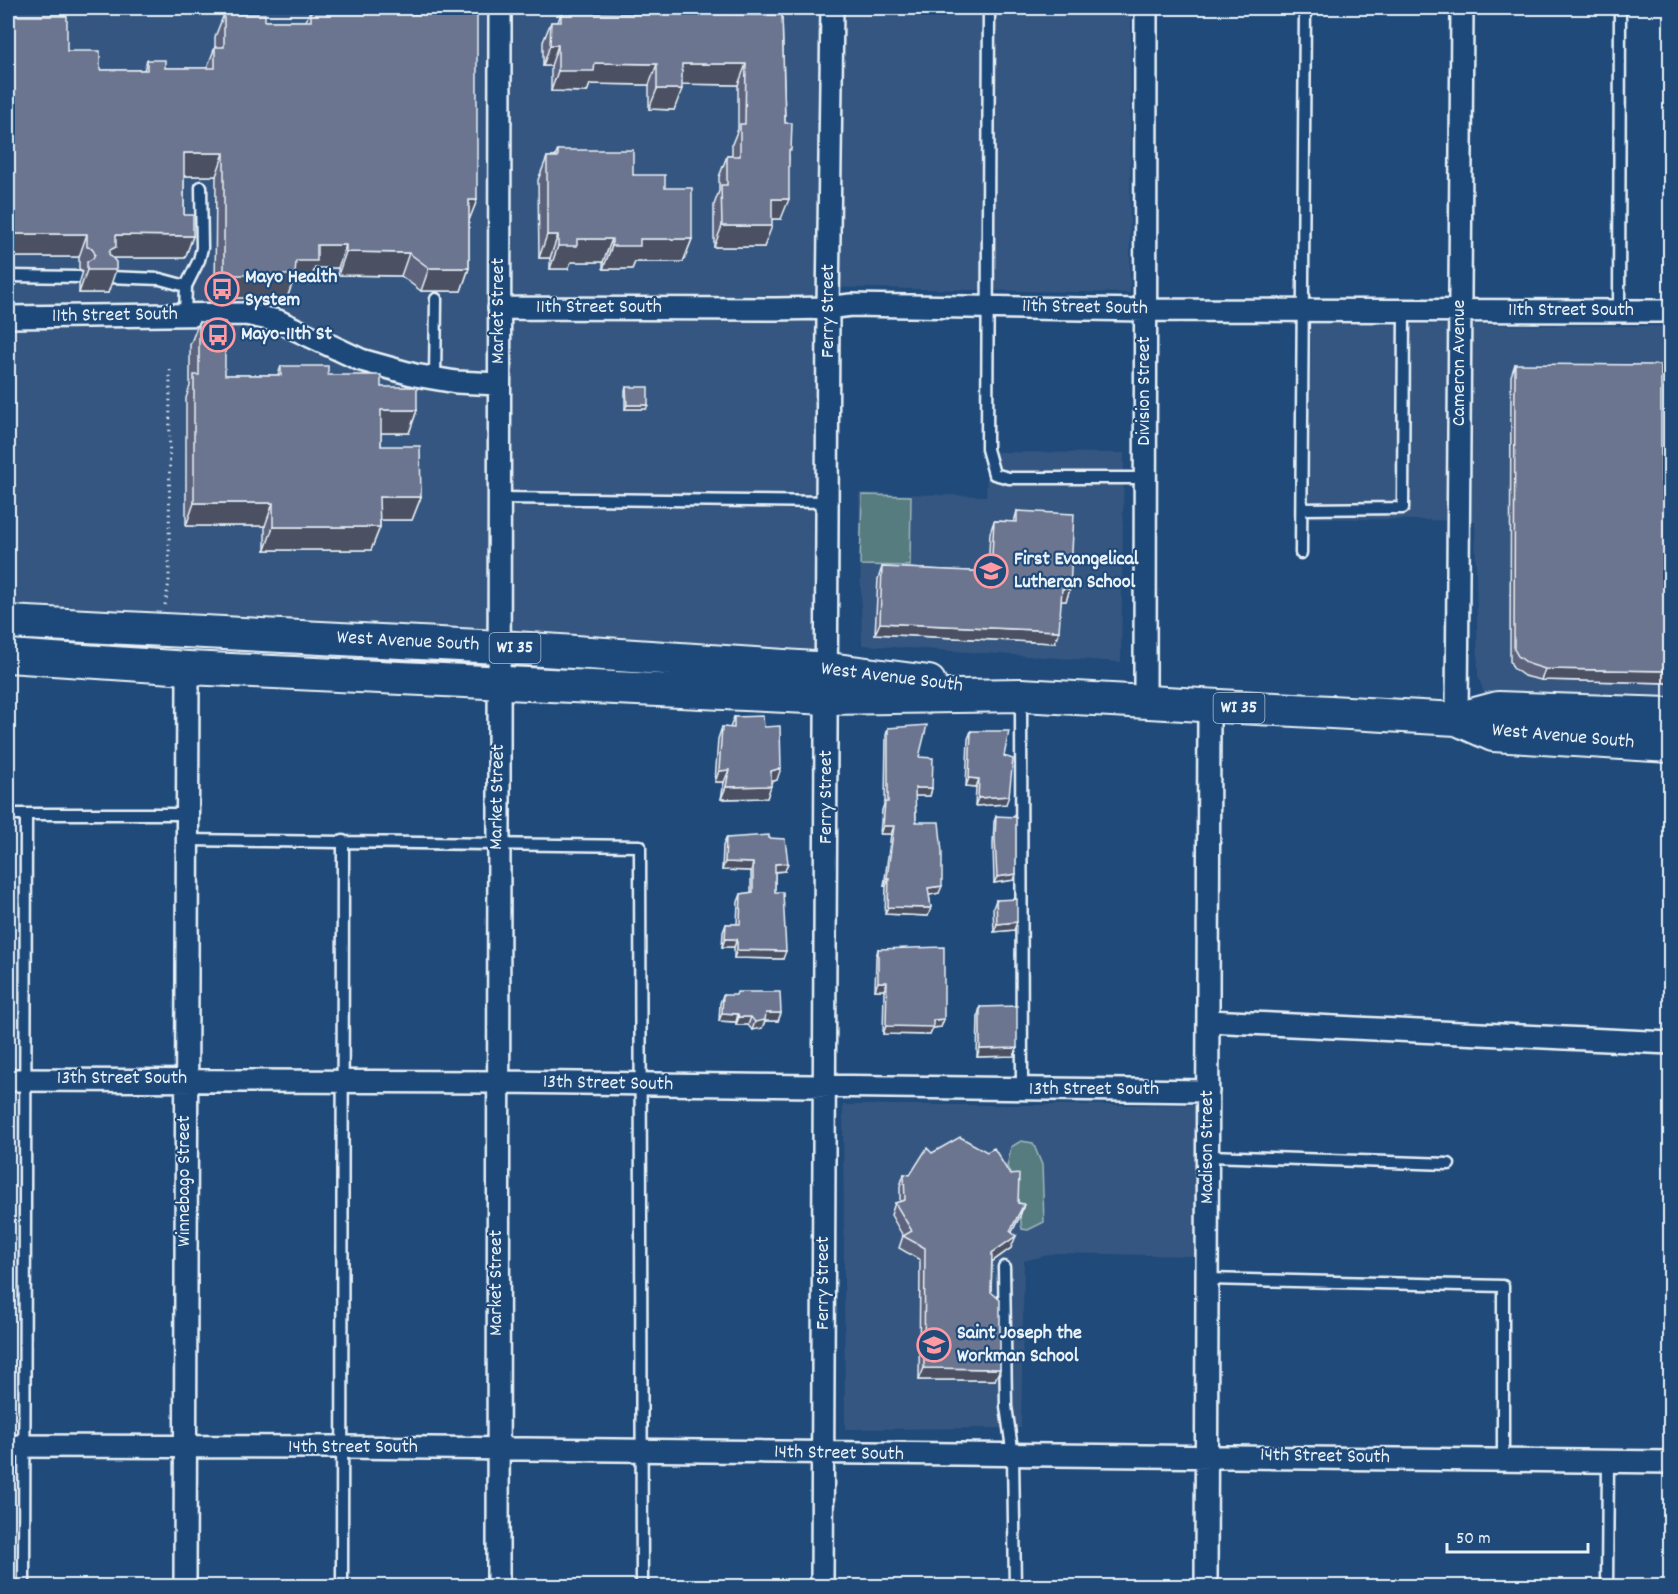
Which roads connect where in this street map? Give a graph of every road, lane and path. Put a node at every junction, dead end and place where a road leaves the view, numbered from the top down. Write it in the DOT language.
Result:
graph roads {
  1 [pos="500,8"];
  2 [pos="832,8"];
  3 [pos="989,8"];
  4 [pos="1146,8"];
  5 [pos="1305,8"];
  6 [pos="1462,8"];
  7 [pos="1620,8"];
  8 [pos="201,187"];
  9 [pos="8,276"];
  10 [pos="79,277"];
  11 [pos="108,277"];
  12 [pos="186,286"];
  13 [pos="436,299"];
  14 [pos="987,307"];
  15 [pos="499,308"];
  16 [pos="828,308"];
  17 [pos="1304,308"];
  18 [pos="1145,310"];
  19 [pos="1404,310"];
  20 [pos="1461,310"];
  21 [pos="1619,311"];
  22 [pos="1671,311"];
  23 [pos="185,315"];
  24 [pos="8,317"];
  25 [pos="170,367"];
  26 [pos="435,379"];
  27 [pos="499,384"];
  28 [pos="1145,478"];
  29 [pos="498,498"];
  30 [pos="829,502"];
  31 [pos="1302,509"];
  32 [pos="1301,553"];
  33 [pos="164,610"];
  34 [pos="8,622"];
  35 [pos="499,646"];
  36 [pos="8,656"];
  37 [pos="188,668"];
  38 [pos="500,682"];
  39 [pos="828,684"];
  40 [pos="1022,695"];
  41 [pos="1145,702"];
  42 [pos="1209,707"];
  43 [pos="1671,714"];
  44 [pos="1457,719"];
  45 [pos="1671,746"];
  46 [pos="8,814"];
  47 [pos="26,814"];
  48 [pos="187,814"];
  49 [pos="186,840"];
  50 [pos="344,841"];
  51 [pos="497,843"];
  52 [pos="1208,1021"];
  53 [pos="1671,1043"];
  54 [pos="185,1079"];
  55 [pos="16,1080"];
  56 [pos="343,1081"];
  57 [pos="497,1082"];
  58 [pos="642,1084"];
  59 [pos="825,1088"];
  60 [pos="1022,1090"];
  61 [pos="1208,1091"];
  62 [pos="1208,1156"];
  63 [pos="1449,1164"];
  64 [pos="1004,1267"];
  65 [pos="1209,1279"];
  66 [pos="15,1446"];
  67 [pos="185,1447"];
  68 [pos="342,1447"];
  69 [pos="497,1449"];
  70 [pos="642,1451"];
  71 [pos="823,1453"];
  72 [pos="1013,1456"];
  73 [pos="1207,1456"];
  74 [pos="1503,1460"];
  75 [pos="1608,1461"];
  76 [pos="1671,1462"];
  77 [pos="24,1587"];
  78 [pos="185,1587"];
  79 [pos="342,1587"];
  80 [pos="498,1587"];
  81 [pos="642,1587"];
  82 [pos="822,1587"];
  83 [pos="1015,1587"];
  84 [pos="1206,1587"];
  85 [pos="1607,1587"];
  1 -- 15 [label="street, Market Street"];
  2 -- 16 [label="street, Ferry Street"];
  3 -- 14 [label="lane"];
  4 -- 18 [label="street, Division Street"];
  5 -- 17 [label="lane"];
  6 -- 20 [label="street, Cameron Avenue"];
  7 -- 21 [label="lane"];
  8 -- 12 [label="lane"];
  9 -- 10 [label="lane"];
  11 -- 12 [label="lane"];
  12 -- 23 [label="lane"];
  13 -- 26 [label="lane"];
  14 -- 16 [label="street, 11th Street South"];
  14 -- 18 [label="street, 11th Street South"];
  14 -- 28 [label="lane"];
  15 -- 16 [label="street, 11th Street South"];
  15 -- 27 [label="street, Market Street"];
  16 -- 30 [label="street, Ferry Street"];
  17 -- 18 [label="street, 11th Street South"];
  17 -- 19 [label="street, 11th Street South"];
  17 -- 31 [label="lane"];
  18 -- 28 [label="street, Division Street"];
  19 -- 20 [label="street, 11th Street South"];
  19 -- 31 [label="lane"];
  20 -- 21 [label="street, 11th Street South"];
  20 -- 44 [label="street, Cameron Avenue"];
  21 -- 22 [label="street, 11th Street South"];
  23 -- 24 [label="street, 11th Street South"];
  23 -- 26 [label="street, 11th Street South"];
  25 -- 33 [label="path"];
  26 -- 27 [label="street, 11th Street South"];
  27 -- 29 [label="street, Market Street"];
  28 -- 41 [label="street, Division Street"];
  29 -- 30 [label="lane"];
  29 -- 35 [label="street, Market Street"];
  30 -- 39 [label="street, Ferry Street"];
  31 -- 32 [label="lane"];
  34 -- 35 [label="main road, West Avenue South / WI 35"];
  35 -- 38 [label="street, Market Street"];
  35 -- 39 [label="main road, West Avenue South / WI 35"];
  36 -- 37 [label="main road, West Avenue South / WI 35"];
  37 -- 38 [label="main road, West Avenue South / WI 35"];
  37 -- 48 [label="street, Winnebago Street"];
  38 -- 39 [label="main road, West Avenue South / WI 35"];
  38 -- 51 [label="street, Market Street"];
  39 -- 40 [label="main road, West Avenue South / WI 35"];
  39 -- 59 [label="street, Ferry Street"];
  40 -- 41 [label="main road, West Avenue South / WI 35"];
  40 -- 60 [label="lane"];
  41 -- 42 [label="main road, West Avenue South / WI 35"];
  42 -- 44 [label="main road, West Avenue South / WI 35"];
  42 -- 52 [label="street, Madison Street"];
  43 -- 44 [label="main road, West Avenue South / WI 35"];
  44 -- 45 [label="main road, West Avenue South / WI 35"];
  46 -- 47 [label="lane"];
  47 -- 48 [label="lane"];
  47 -- 55 [label="lane"];
  48 -- 49 [label="street, Winnebago Street"];
  49 -- 50 [label="lane"];
  49 -- 54 [label="street, Winnebago Street"];
  50 -- 51 [label="lane"];
  50 -- 56 [label="lane"];
  51 -- 57 [label="street, Market Street"];
  51 -- 58 [label="lane"];
  52 -- 53 [label="street"];
  52 -- 61 [label="street, Madison Street"];
  54 -- 55 [label="street, 13th Street South"];
  54 -- 56 [label="street, 13th Street South"];
  54 -- 67 [label="street, Winnebago Street"];
  55 -- 66 [label="lane"];
  56 -- 57 [label="street, 13th Street South"];
  56 -- 68 [label="lane"];
  57 -- 58 [label="street, 13th Street South"];
  57 -- 69 [label="street, Market Street"];
  58 -- 59 [label="street, 13th Street South"];
  58 -- 70 [label="lane"];
  59 -- 60 [label="street, 13th Street South"];
  59 -- 71 [label="street, Ferry Street"];
  60 -- 61 [label="street, 13th Street South"];
  61 -- 62 [label="street, Madison Street"];
  62 -- 63 [label="lane"];
  62 -- 65 [label="street, Madison Street"];
  64 -- 72 [label="lane"];
  65 -- 73 [label="street, Madison Street"];
  65 -- 74 [label="lane"];
  66 -- 67 [label="street, 14th Street South"];
  66 -- 77 [label="lane"];
  67 -- 68 [label="street, 14th Street South"];
  67 -- 78 [label="street, Winnebago Street"];
  68 -- 69 [label="street, 14th Street South"];
  68 -- 79 [label="lane"];
  69 -- 70 [label="street, 14th Street South"];
  69 -- 80 [label="street, Market Street"];
  70 -- 71 [label="street, 14th Street South"];
  70 -- 81 [label="lane"];
  71 -- 72 [label="street, 14th Street South"];
  71 -- 82 [label="street, Ferry Street"];
  72 -- 73 [label="street, 14th Street South"];
  72 -- 83 [label="lane"];
  73 -- 74 [label="street, 14th Street South"];
  73 -- 84 [label="street, Madison Street"];
  74 -- 75 [label="street, 14th Street South"];
  75 -- 76 [label="street, 14th Street South"];
  75 -- 85 [label="lane"];
}
